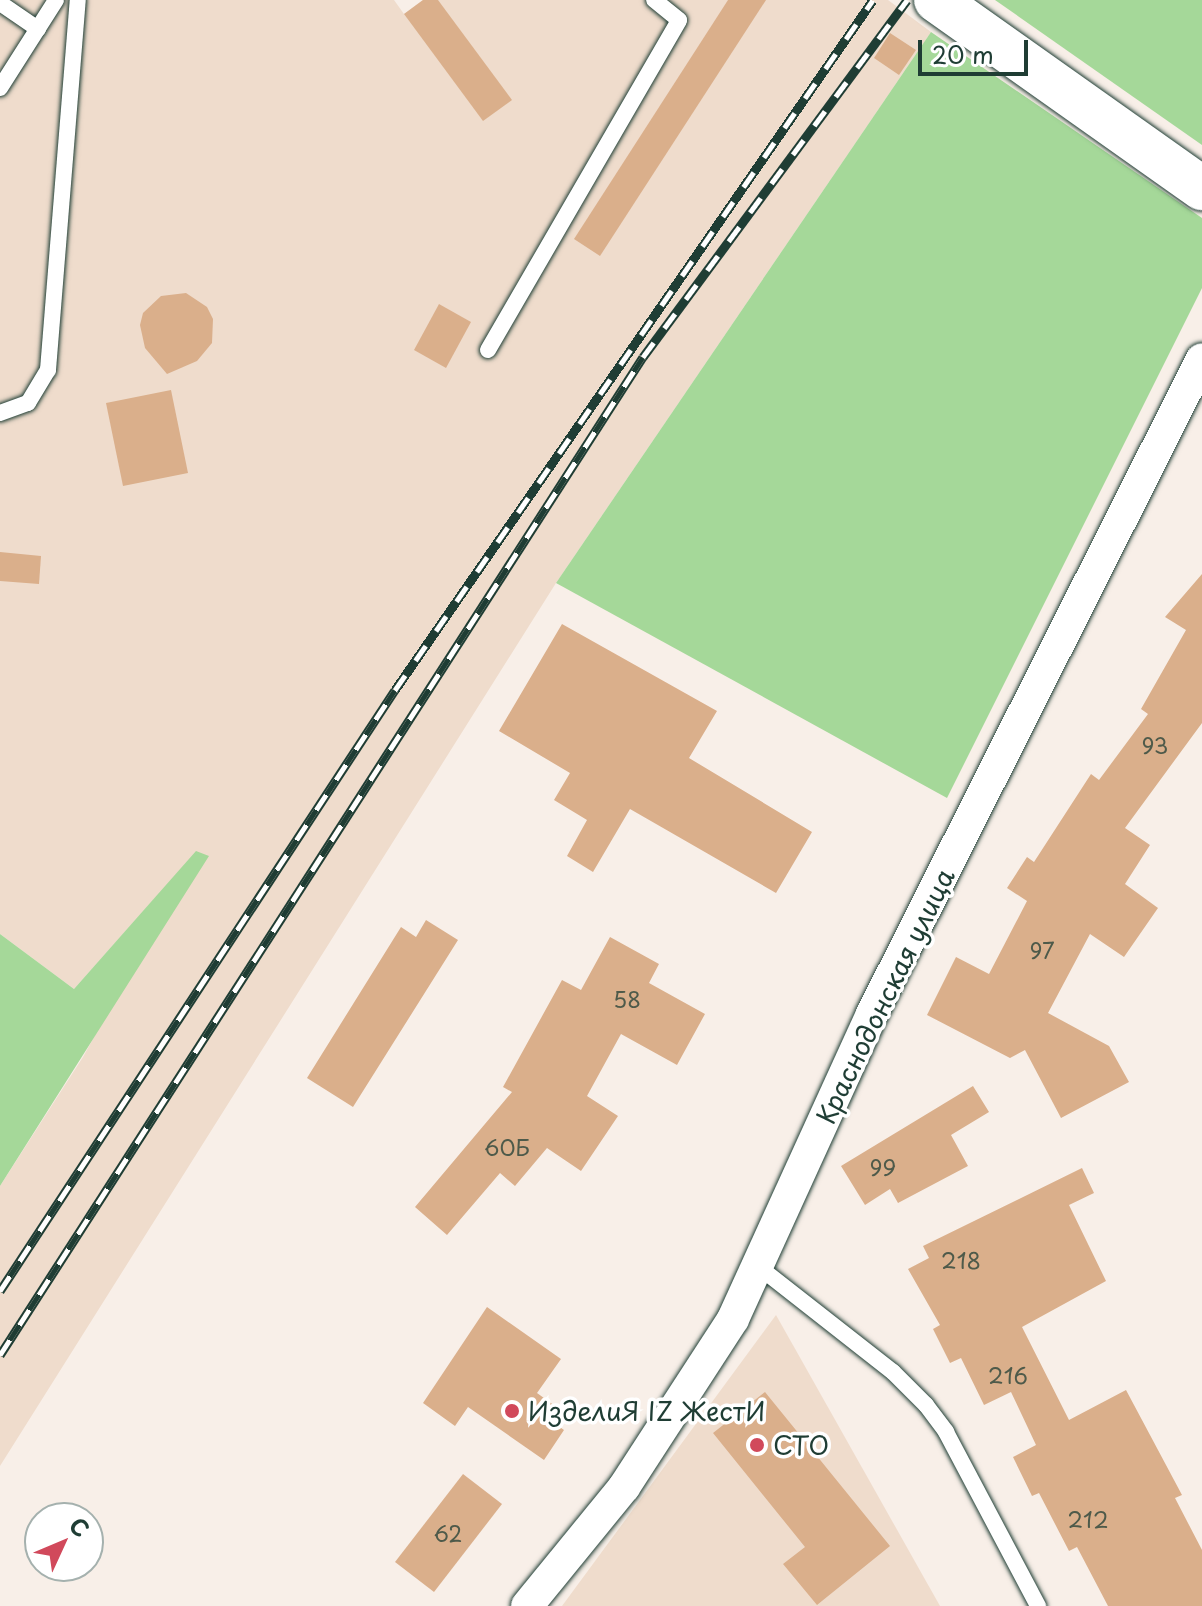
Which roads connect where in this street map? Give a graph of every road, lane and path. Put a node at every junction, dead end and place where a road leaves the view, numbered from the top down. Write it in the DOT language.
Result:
graph roads {
  1 [pos="56,0"];
  2 [pos="78,0"];
  3 [pos="654,0"];
  4 [pos="936,0"];
  5 [pos="0,3"];
  6 [pos="38,29"];
  7 [pos="0,88"];
  8 [pos="1202,188"];
  9 [pos="488,350"];
  10 [pos="1202,359"];
  11 [pos="0,413"];
  12 [pos="759,1267"];
  13 [pos="527,1606"];
  14 [pos="1038,1606"];
  1 -- 6 [label="lane"];
  2 -- 11 [label="lane"];
  3 -- 9 [label="lane"];
  4 -- 8 [label="main road"];
  5 -- 6 [label="lane"];
  6 -- 7 [label="lane"];
  10 -- 12 [label="street, Краснодонская улица"];
  12 -- 13 [label="street, Краснодонская улица"];
  12 -- 14 [label="lane"];
}
